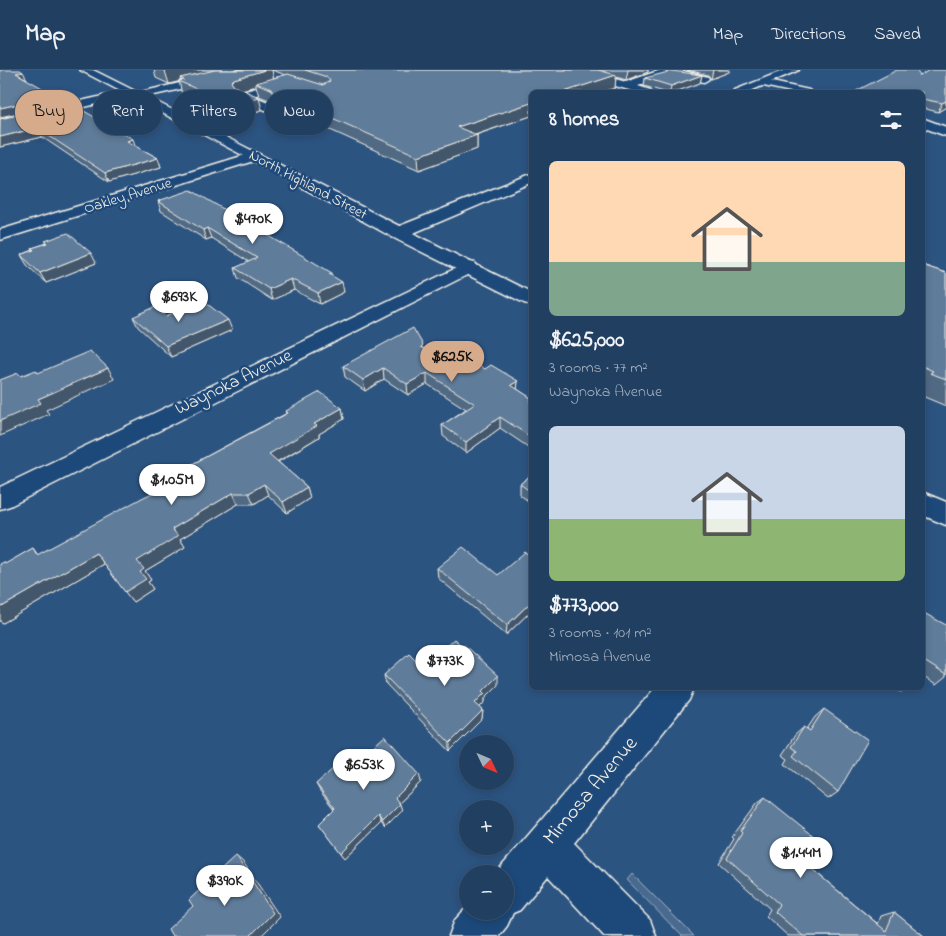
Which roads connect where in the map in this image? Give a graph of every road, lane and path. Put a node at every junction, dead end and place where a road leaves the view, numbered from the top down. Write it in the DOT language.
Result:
graph roads {
  1 [pos="84,70"];
  2 [pos="251,70"];
  3 [pos="570,70"];
  4 [pos="794,70"];
  5 [pos="658,71"];
  6 [pos="266,73"];
  7 [pos="704,79"];
  8 [pos="763,82"];
  9 [pos="628,86"];
  10 [pos="123,90"];
  11 [pos="157,90"];
  12 [pos="640,90"];
  13 [pos="744,90"];
  14 [pos="797,90"];
  15 [pos="93,103"];
  16 [pos="265,105"];
  17 [pos="162,110"];
  18 [pos="0,123"];
  19 [pos="925,123"];
  20 [pos="946,132"];
  21 [pos="255,156"];
  22 [pos="529,179"];
  23 [pos="398,233"];
  24 [pos="0,235"];
  25 [pos="469,267"];
  26 [pos="529,298"];
  27 [pos="0,499"];
  28 [pos="925,504"];
  29 [pos="946,514"];
  30 [pos="675,690"];
  31 [pos="547,845"];
  32 [pos="514,884"];
  33 [pos="484,920"];
  34 [pos="471,936"];
  35 [pos="634,936"];
  1 -- 10 [label="street, North Highland Street"];
  2 -- 11 [label="street"];
  3 -- 9 [label="street"];
  4 -- 8 [label="street"];
  5 -- 7 [label="street"];
  5 -- 9 [label="street"];
  6 -- 16 [label="street"];
  8 -- 13 [label="street"];
  8 -- 14 [label="street"];
  9 -- 12 [label="street"];
  15 -- 18 [label="street"];
  17 -- 21 [label="street, North Highland Street"];
  19 -- 20 [label="street"];
  21 -- 23 [label="street, North Highland Street"];
  21 -- 24 [label="street, Oakley Avenue"];
  22 -- 23 [label="street"];
  23 -- 25 [label="street, North Highland Street"];
  25 -- 26 [label="street, North Highland Street"];
  25 -- 27 [label="street, Waynoka Avenue"];
  28 -- 29 [label="street"];
  30 -- 31 [label="street, Mimosa Avenue"];
  31 -- 32 [label="street, Mimosa Avenue"];
  31 -- 35 [label="street"];
  33 -- 34 [label="street"];
}
